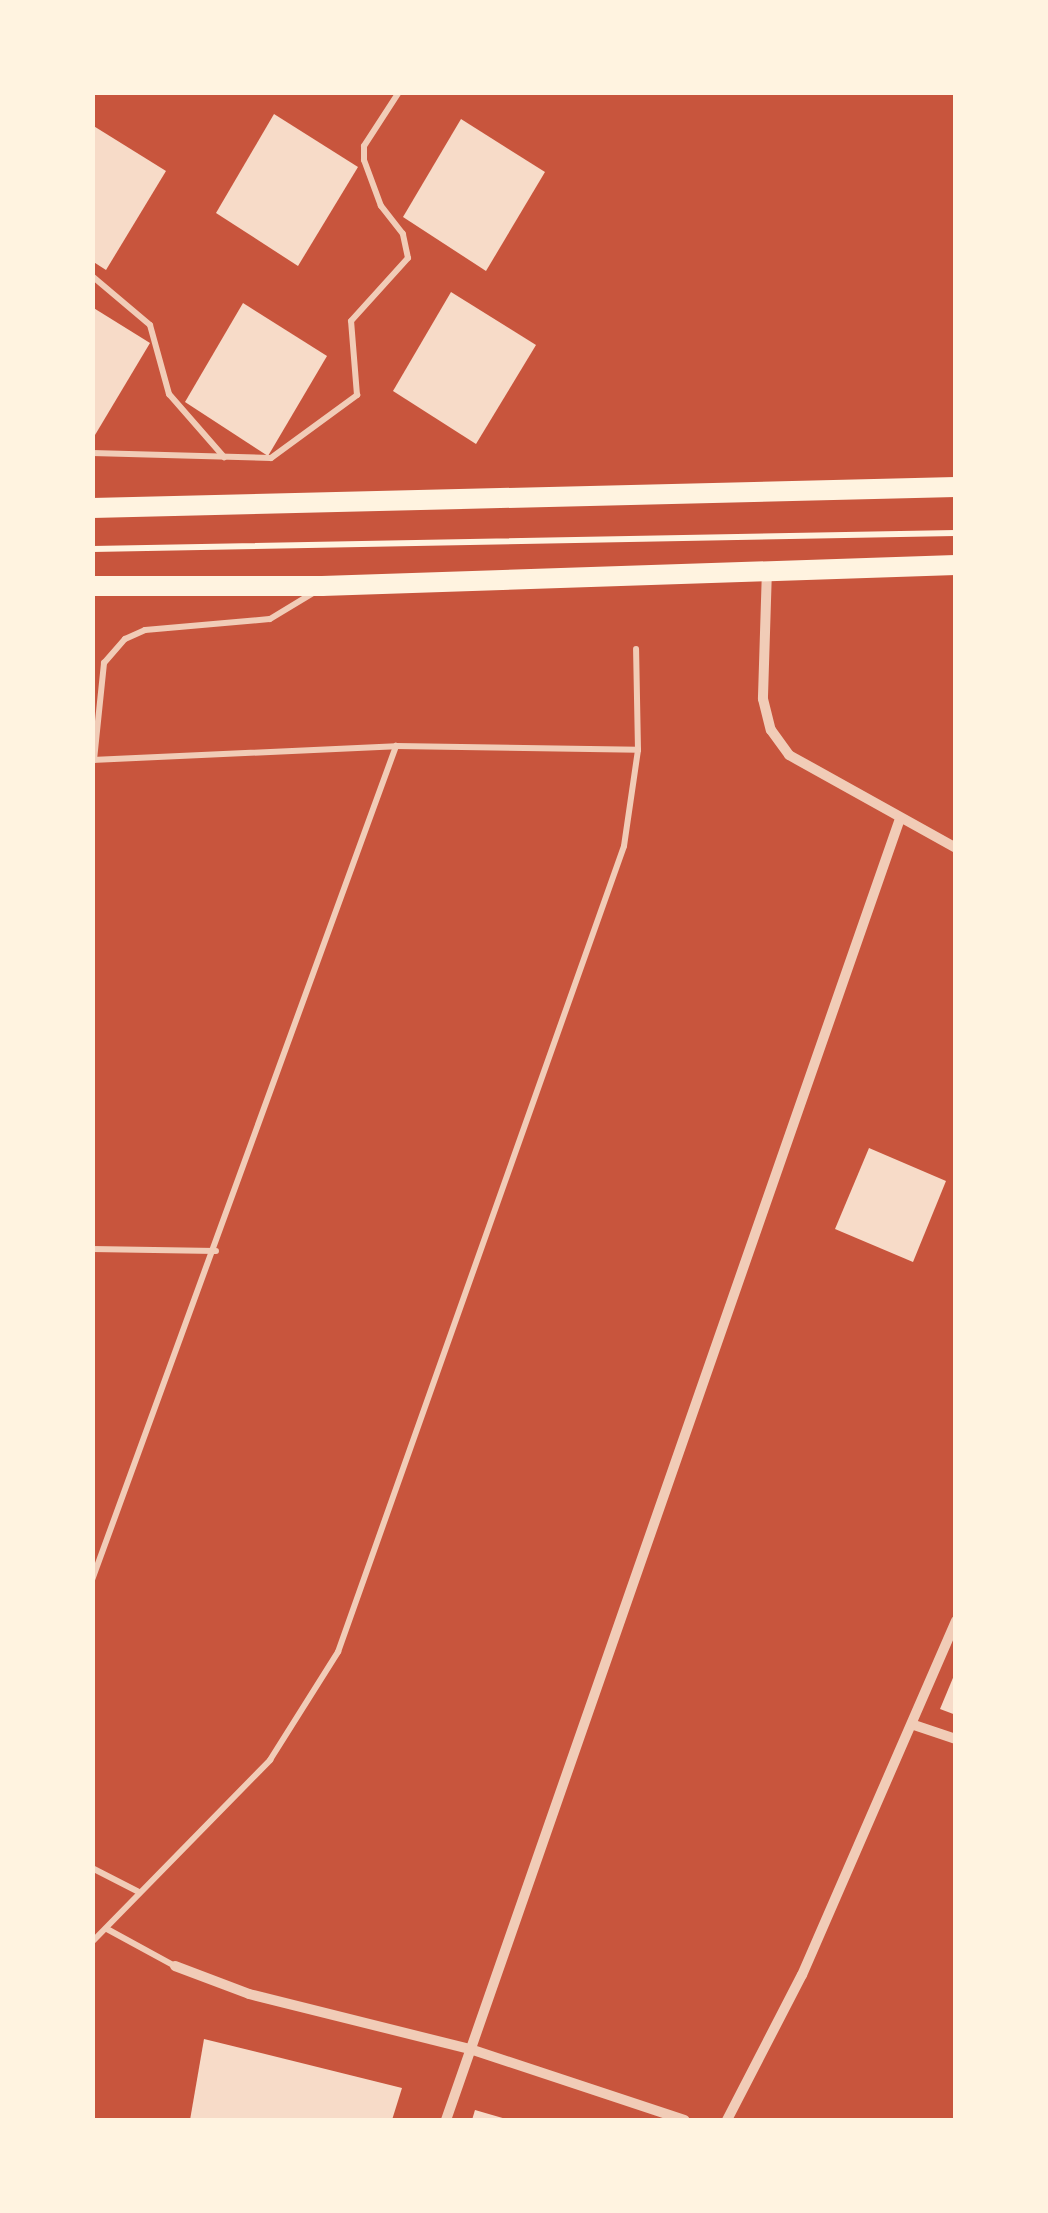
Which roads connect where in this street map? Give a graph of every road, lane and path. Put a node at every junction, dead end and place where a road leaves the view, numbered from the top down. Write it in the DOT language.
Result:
graph roads {
  1 [pos="398,92"];
  2 [pos="92,276"];
  3 [pos="92,452"];
  4 [pos="224,457"];
  5 [pos="956,487"];
  6 [pos="92,508"];
  7 [pos="956,533"];
  8 [pos="92,550"];
  9 [pos="956,565"];
  10 [pos="767,569"];
  11 [pos="92,586"];
  12 [pos="322,586"];
  13 [pos="636,648"];
  14 [pos="396,746"];
  15 [pos="638,750"];
  16 [pos="93,760"];
  17 [pos="899,822"];
  18 [pos="956,848"];
  19 [pos="92,1249"];
  20 [pos="216,1250"];
  21 [pos="92,1580"];
  22 [pos="956,1621"];
  23 [pos="914,1724"];
  24 [pos="956,1738"];
  25 [pos="92,1868"];
  26 [pos="138,1891"];
  27 [pos="106,1929"];
  28 [pos="92,1942"];
  29 [pos="175,1966"];
  30 [pos="470,2049"];
  31 [pos="446,2120"];
  32 [pos="685,2120"];
  33 [pos="727,2120"];
  1 -- 4 [label="lane"];
  2 -- 4 [label="lane"];
  3 -- 4 [label="lane"];
  5 -- 6 [label="main road"];
  7 -- 8 [label="path"];
  9 -- 10 [label="main road"];
  10 -- 12 [label="main road"];
  10 -- 17 [label="street"];
  11 -- 12 [label="main road"];
  12 -- 16 [label="lane"];
  13 -- 15 [label="lane"];
  14 -- 15 [label="lane"];
  14 -- 16 [label="lane"];
  14 -- 20 [label="lane"];
  15 -- 26 [label="lane"];
  17 -- 18 [label="street"];
  17 -- 30 [label="street"];
  19 -- 20 [label="lane"];
  20 -- 21 [label="lane"];
  22 -- 23 [label="street"];
  23 -- 24 [label="street"];
  23 -- 33 [label="street"];
  25 -- 26 [label="lane"];
  26 -- 27 [label="lane"];
  27 -- 28 [label="lane"];
  27 -- 29 [label="lane"];
  29 -- 30 [label="street"];
  30 -- 31 [label="street"];
  30 -- 32 [label="street"];
}
